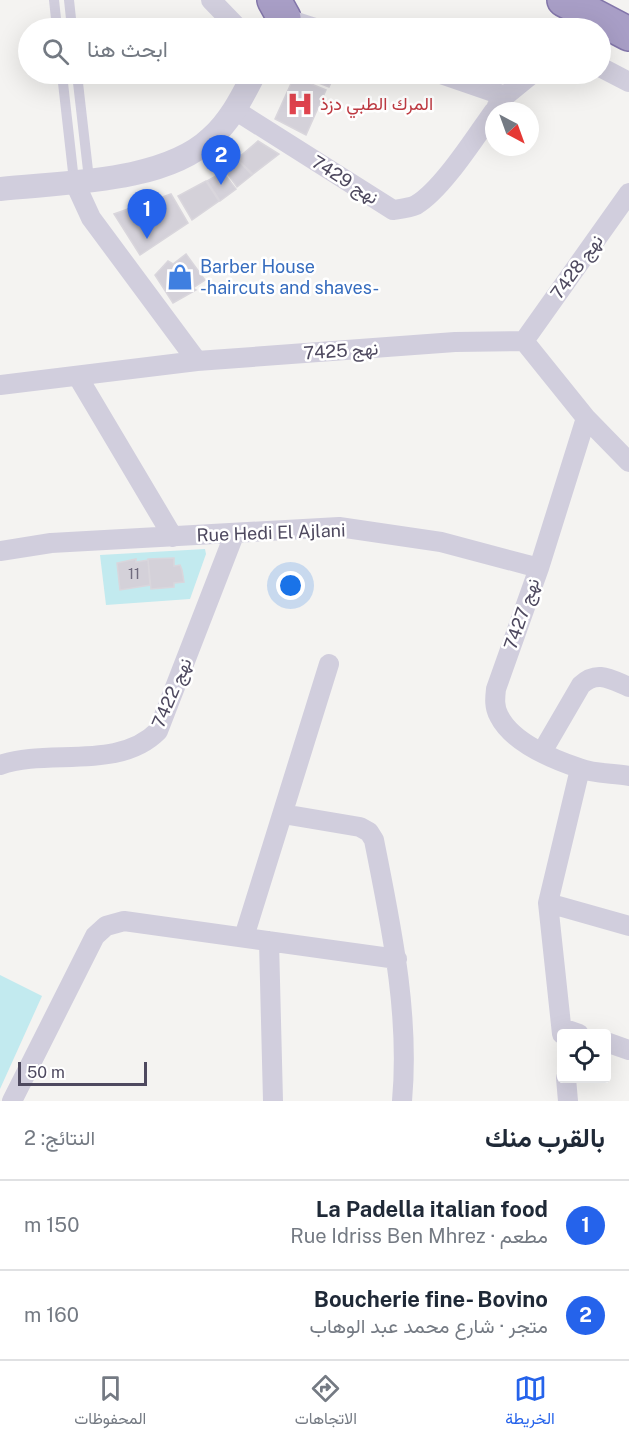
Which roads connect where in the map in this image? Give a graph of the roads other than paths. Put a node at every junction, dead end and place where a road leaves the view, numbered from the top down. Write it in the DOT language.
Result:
graph roads {
  1 [pos="54,0"];
  2 [pos="69,0"];
  3 [pos="211,0"];
  4 [pos="564,0"];
  5 [pos="610,0"];
  6 [pos="285,9"];
  7 [pos="629,10"];
  8 [pos="56,18"];
  9 [pos="71,18"];
  10 [pos="228,18"];
  11 [pos="299,18"];
  12 [pos="598,18"];
  13 [pos="611,25"];
  14 [pos="629,34"];
  15 [pos="611,73"];
  16 [pos="629,82"];
  17 [pos="64,84"];
  18 [pos="77,84"];
  19 [pos="249,84"];
  20 [pos="459,84"];
  21 [pos="521,84"];
  22 [pos="491,102"];
  23 [pos="502,102"];
  24 [pos="235,110"];
  25 [pos="485,124"];
  26 [pos="82,180"];
  27 [pos="0,189"];
  28 [pos="629,193"];
  29 [pos="524,340"];
  30 [pos="197,361"];
  31 [pos="78,377"];
  32 [pos="0,385"];
  33 [pos="586,418"];
  34 [pos="629,462"];
  35 [pos="234,535"];
  36 [pos="173,537"];
  37 [pos="0,550"];
  38 [pos="538,568"];
  39 [pos="328,664"];
  40 [pos="629,687"];
  41 [pos="542,752"];
  42 [pos="0,765"];
  43 [pos="580,769"];
  44 [pos="629,776"];
  45 [pos="283,814"];
  46 [pos="548,903"];
  47 [pos="629,926"];
  48 [pos="244,937"];
  49 [pos="269,940"];
  50 [pos="397,959"];
  51 [pos="568,1029"];
  52 [pos="611,1044"];
  53 [pos="629,1050"];
  54 [pos="566,1083"];
  55 [pos="12,1101"];
  56 [pos="273,1101"];
  57 [pos="402,1101"];
  58 [pos="568,1101"];
  1 -- 8 [label="lane"];
  2 -- 9 [label="lane"];
  3 -- 10 [label="street"];
  4 -- 12 [label="highway"];
  5 -- 7 [label="highway"];
  6 -- 11 [label="street"];
  13 -- 14 [label="highway"];
  15 -- 16 [label="street"];
  17 -- 26 [label="lane"];
  18 -- 26 [label="lane"];
  19 -- 24 [label="street"];
  20 -- 22 [label="street"];
  21 -- 23 [label="street, نهج 7429"];
  24 -- 25 [label="street, نهج 7429"];
  24 -- 26 [label="street"];
  26 -- 27 [label="street"];
  26 -- 30 [label="street"];
  28 -- 29 [label="street, نهج 7428"];
  29 -- 30 [label="street, نهج 7425"];
  29 -- 33 [label="street"];
  30 -- 31 [label="street, نهج 7425"];
  31 -- 32 [label="street, نهج 7425"];
  31 -- 36 [label="street"];
  33 -- 34 [label="street"];
  33 -- 38 [label="street, نهج 7427"];
  35 -- 36 [label="street, Rue Hedi El Ajlani"];
  35 -- 38 [label="street, Rue Hedi El Ajlani"];
  35 -- 42 [label="street, نهج 7422"];
  36 -- 37 [label="street, Rue Hedi El Ajlani"];
  38 -- 41 [label="street, نهج 7427"];
  39 -- 45 [label="street"];
  40 -- 41 [label="street"];
  41 -- 43 [label="street, نهج 7427"];
  43 -- 44 [label="street, نهج 7427"];
  43 -- 46 [label="street"];
  45 -- 48 [label="street"];
  45 -- 50 [label="street"];
  46 -- 47 [label="street"];
  46 -- 51 [label="street"];
  48 -- 49 [label="street"];
  48 -- 55 [label="street"];
  49 -- 50 [label="street"];
  49 -- 56 [label="street"];
  50 -- 57 [label="street"];
  52 -- 53 [label="street"];
  54 -- 58 [label="street"];
}
